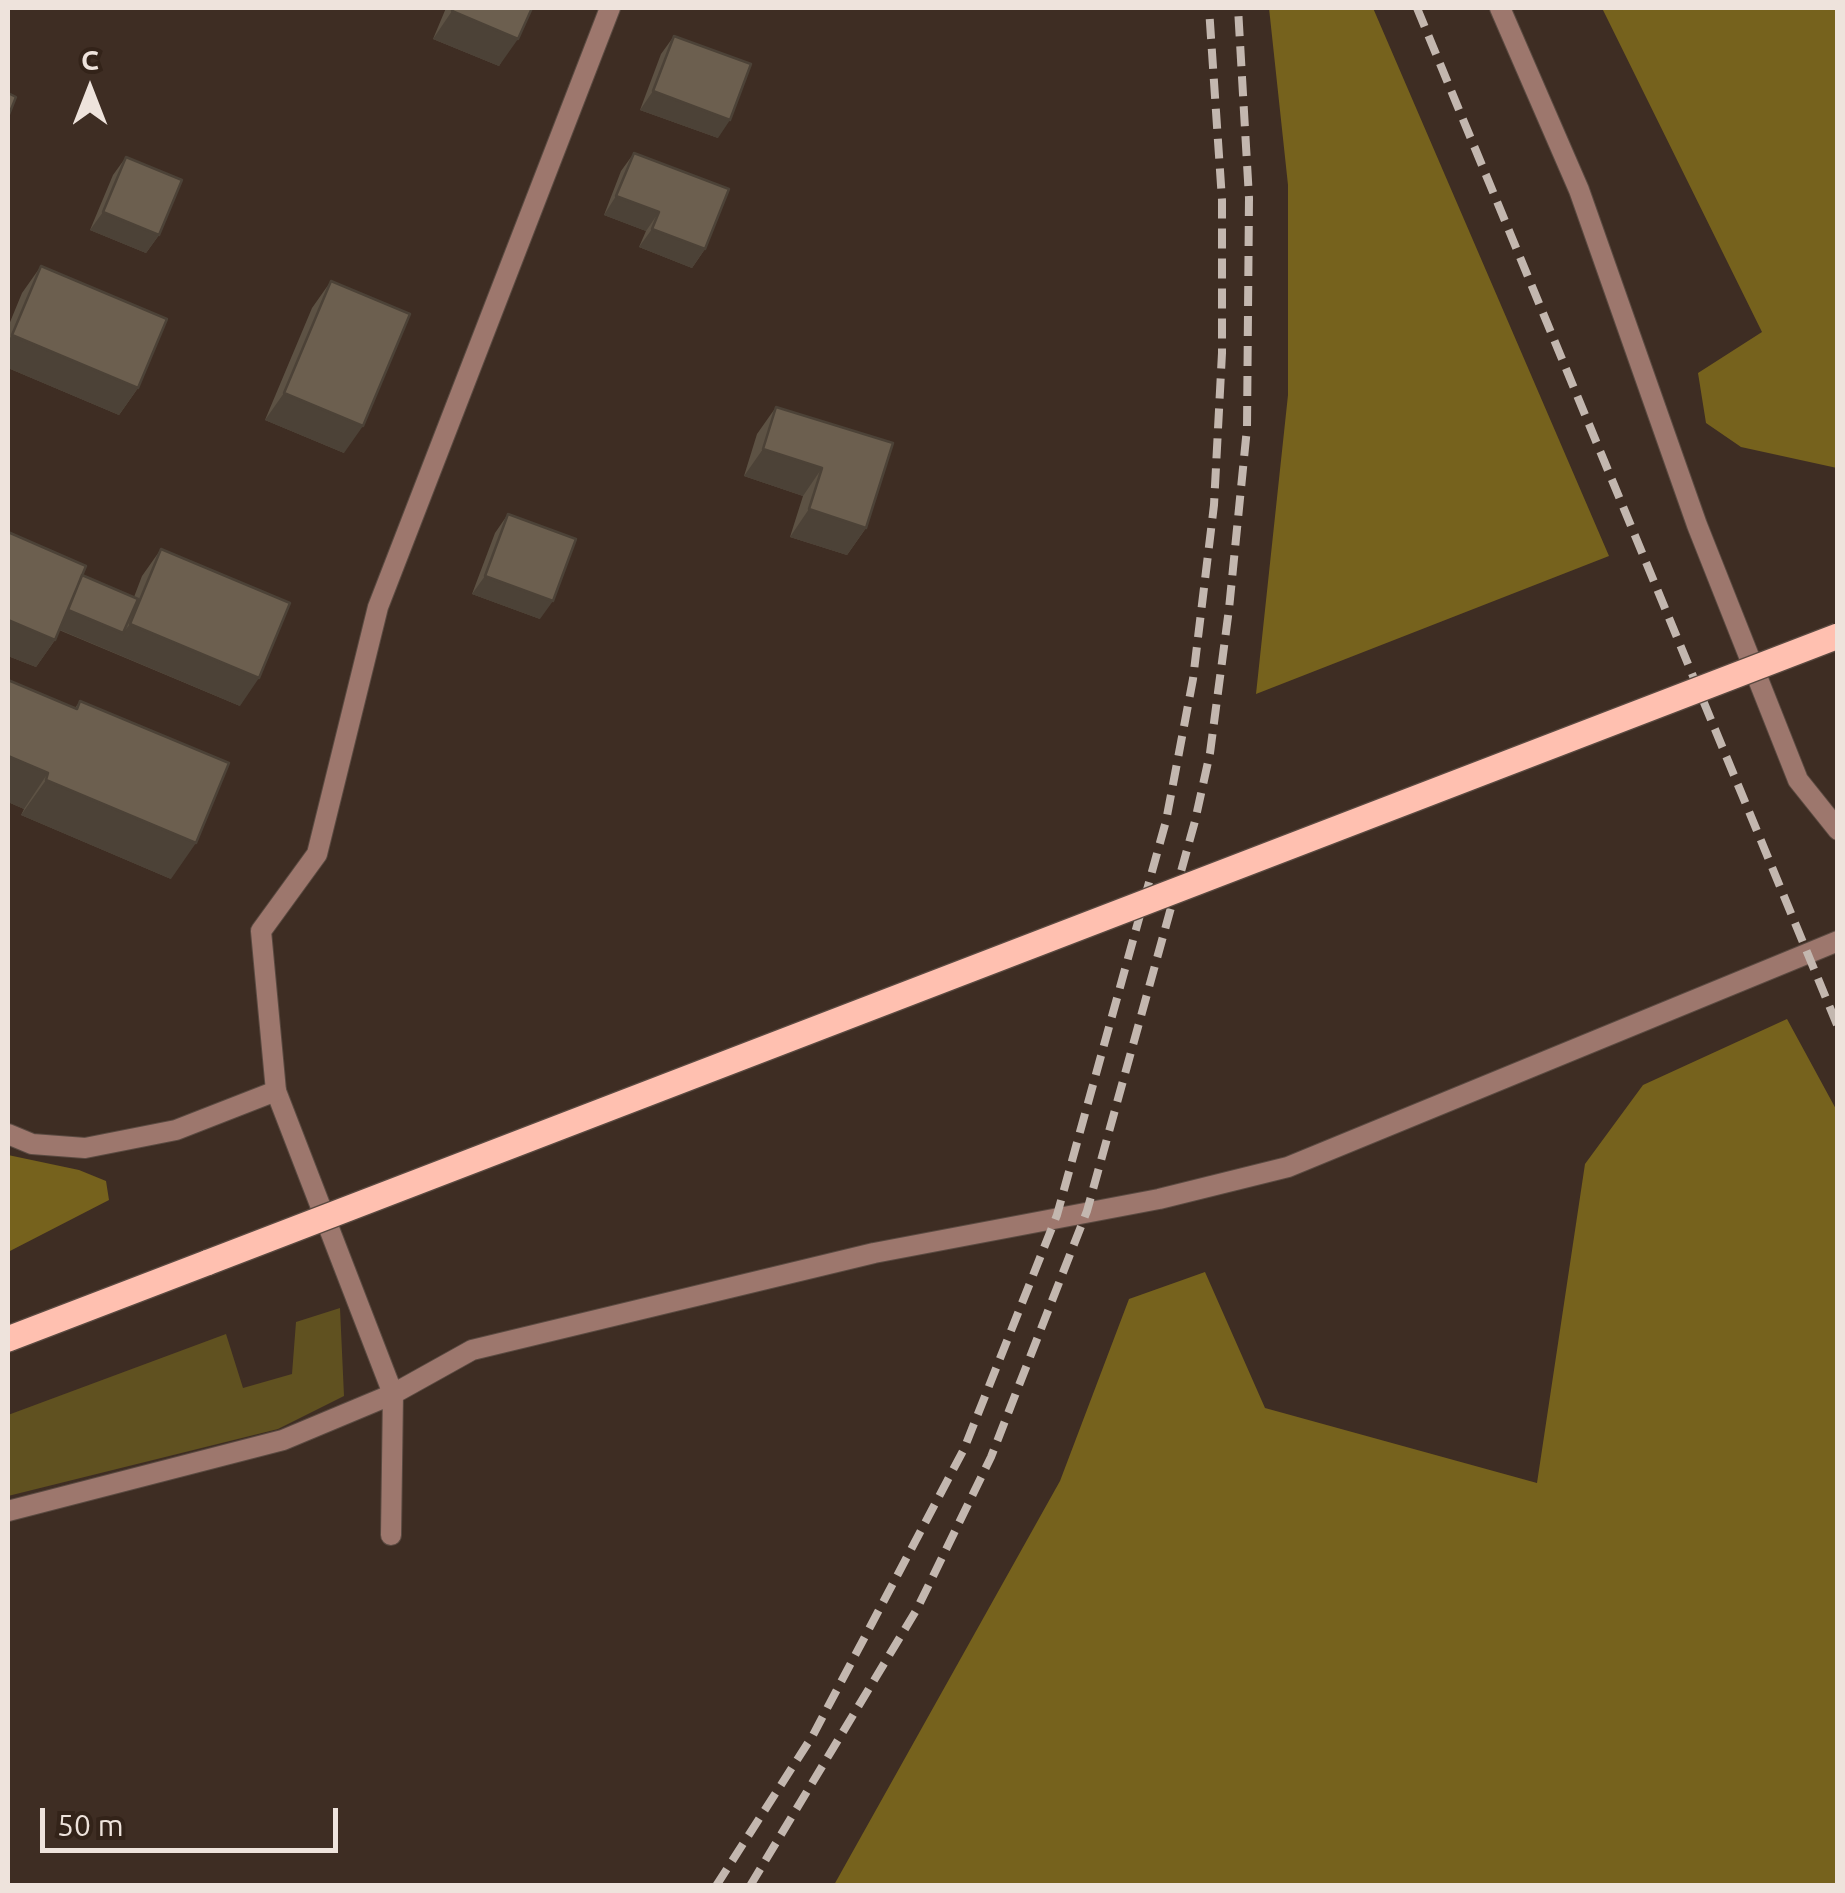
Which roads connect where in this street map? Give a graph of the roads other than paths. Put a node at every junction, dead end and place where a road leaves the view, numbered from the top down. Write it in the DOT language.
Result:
graph roads {
  1 [pos="610,8"];
  2 [pos="1500,8"];
  3 [pos="1838,636"];
  4 [pos="1838,830"];
  5 [pos="1838,941"];
  6 [pos="276,1091"];
  7 [pos="8,1134"];
  8 [pos="8,1340"];
  9 [pos="393,1394"];
  10 [pos="8,1511"];
  11 [pos="391,1535"];
  1 -- 6 [label="street"];
  2 -- 4 [label="street"];
  3 -- 8 [label="main road, bridge"];
  5 -- 9 [label="street"];
  6 -- 7 [label="street"];
  6 -- 9 [label="street"];
  9 -- 10 [label="street"];
  9 -- 11 [label="street"];
}
